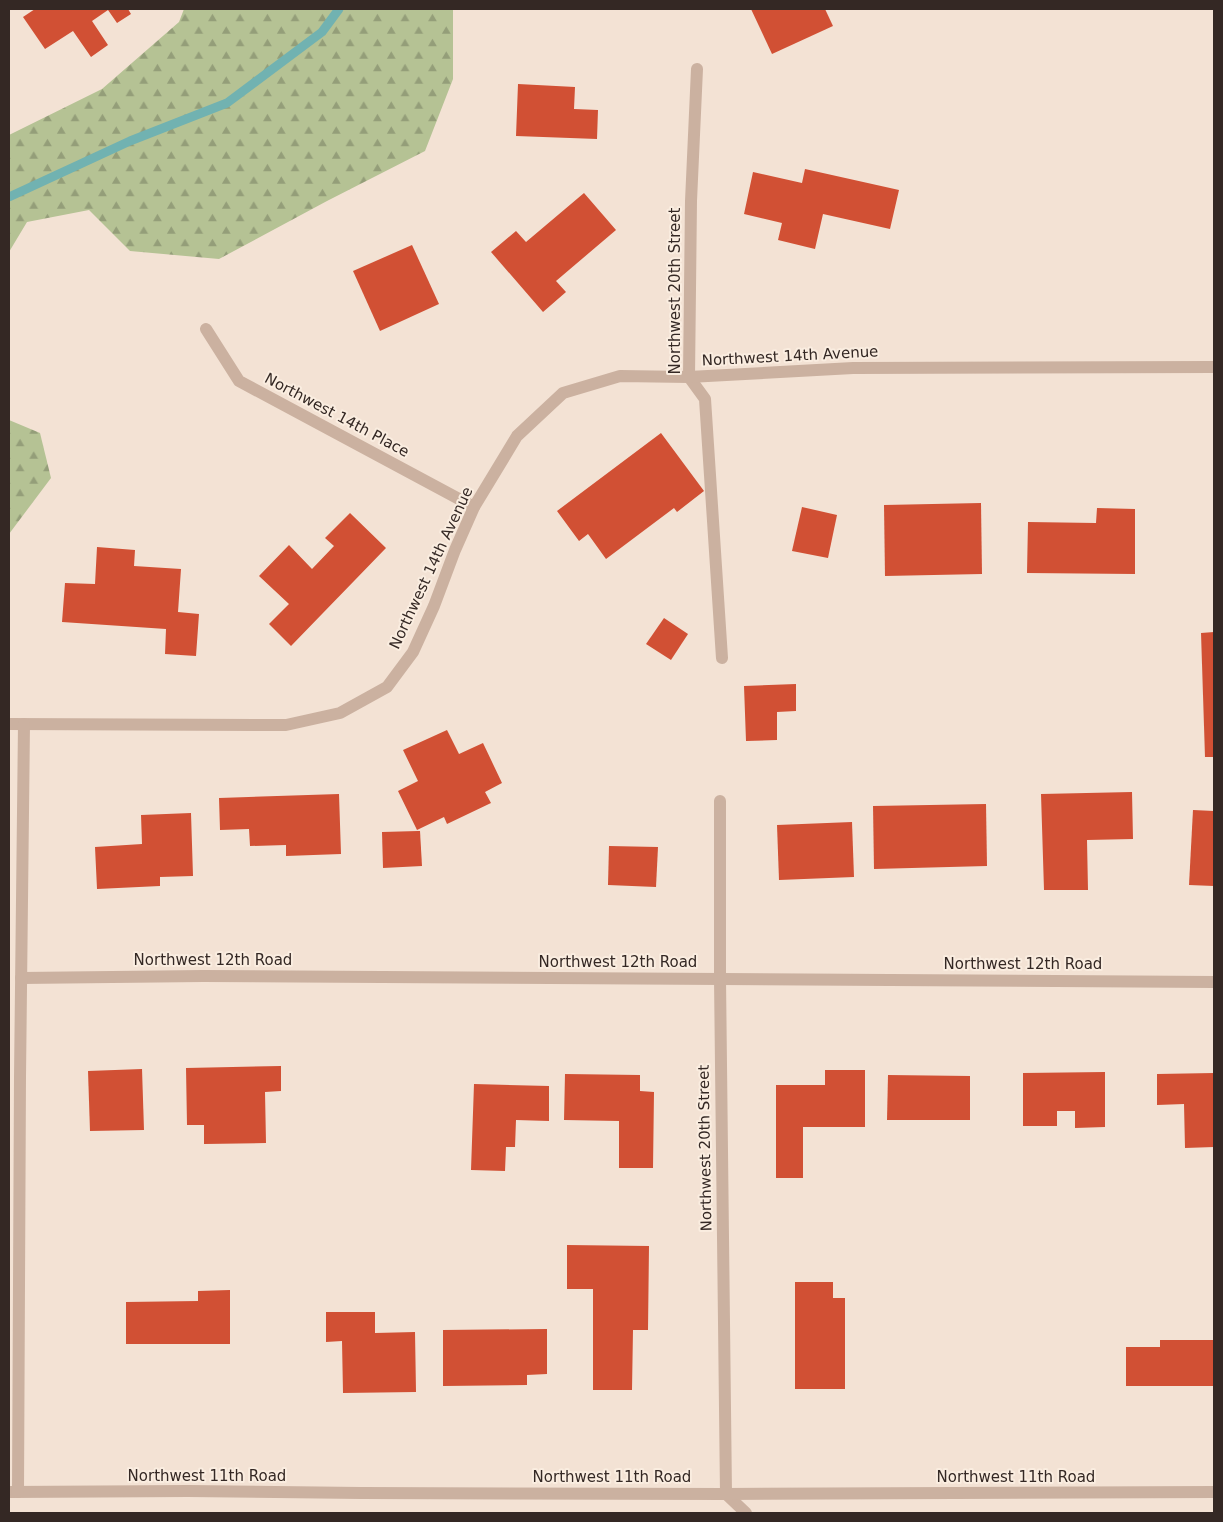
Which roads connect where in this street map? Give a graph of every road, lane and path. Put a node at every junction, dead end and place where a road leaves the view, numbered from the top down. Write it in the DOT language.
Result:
graph roads {
  1 [pos="697,69"];
  2 [pos="206,329"];
  3 [pos="1214,367"];
  4 [pos="689,377"];
  5 [pos="474,507"];
  6 [pos="722,658"];
  7 [pos="9,724"];
  8 [pos="24,724"];
  9 [pos="720,801"];
  10 [pos="21,978"];
  11 [pos="720,979"];
  12 [pos="1214,982"];
  13 [pos="13,1492"];
  14 [pos="1214,1492"];
  15 [pos="726,1494"];
  16 [pos="746,1513"];
  1 -- 4 [label="street, Northwest 20th Street"];
  2 -- 5 [label="street, Northwest 14th Place"];
  3 -- 4 [label="street, Northwest 14th Avenue"];
  4 -- 5 [label="street, Northwest 14th Avenue"];
  4 -- 6 [label="street, Northwest 20th Street"];
  5 -- 8 [label="street, Northwest 14th Avenue"];
  7 -- 8 [label="street, Northwest 14th Avenue"];
  8 -- 10 [label="street"];
  9 -- 11 [label="street, Northwest 20th Street"];
  10 -- 11 [label="street, Northwest 12th Road"];
  10 -- 13 [label="street"];
  11 -- 12 [label="street, Northwest 12th Road"];
  11 -- 15 [label="street, Northwest 20th Street"];
  13 -- 15 [label="street, Northwest 11th Road"];
  14 -- 15 [label="street, Northwest 11th Road"];
  15 -- 16 [label="street"];
}
